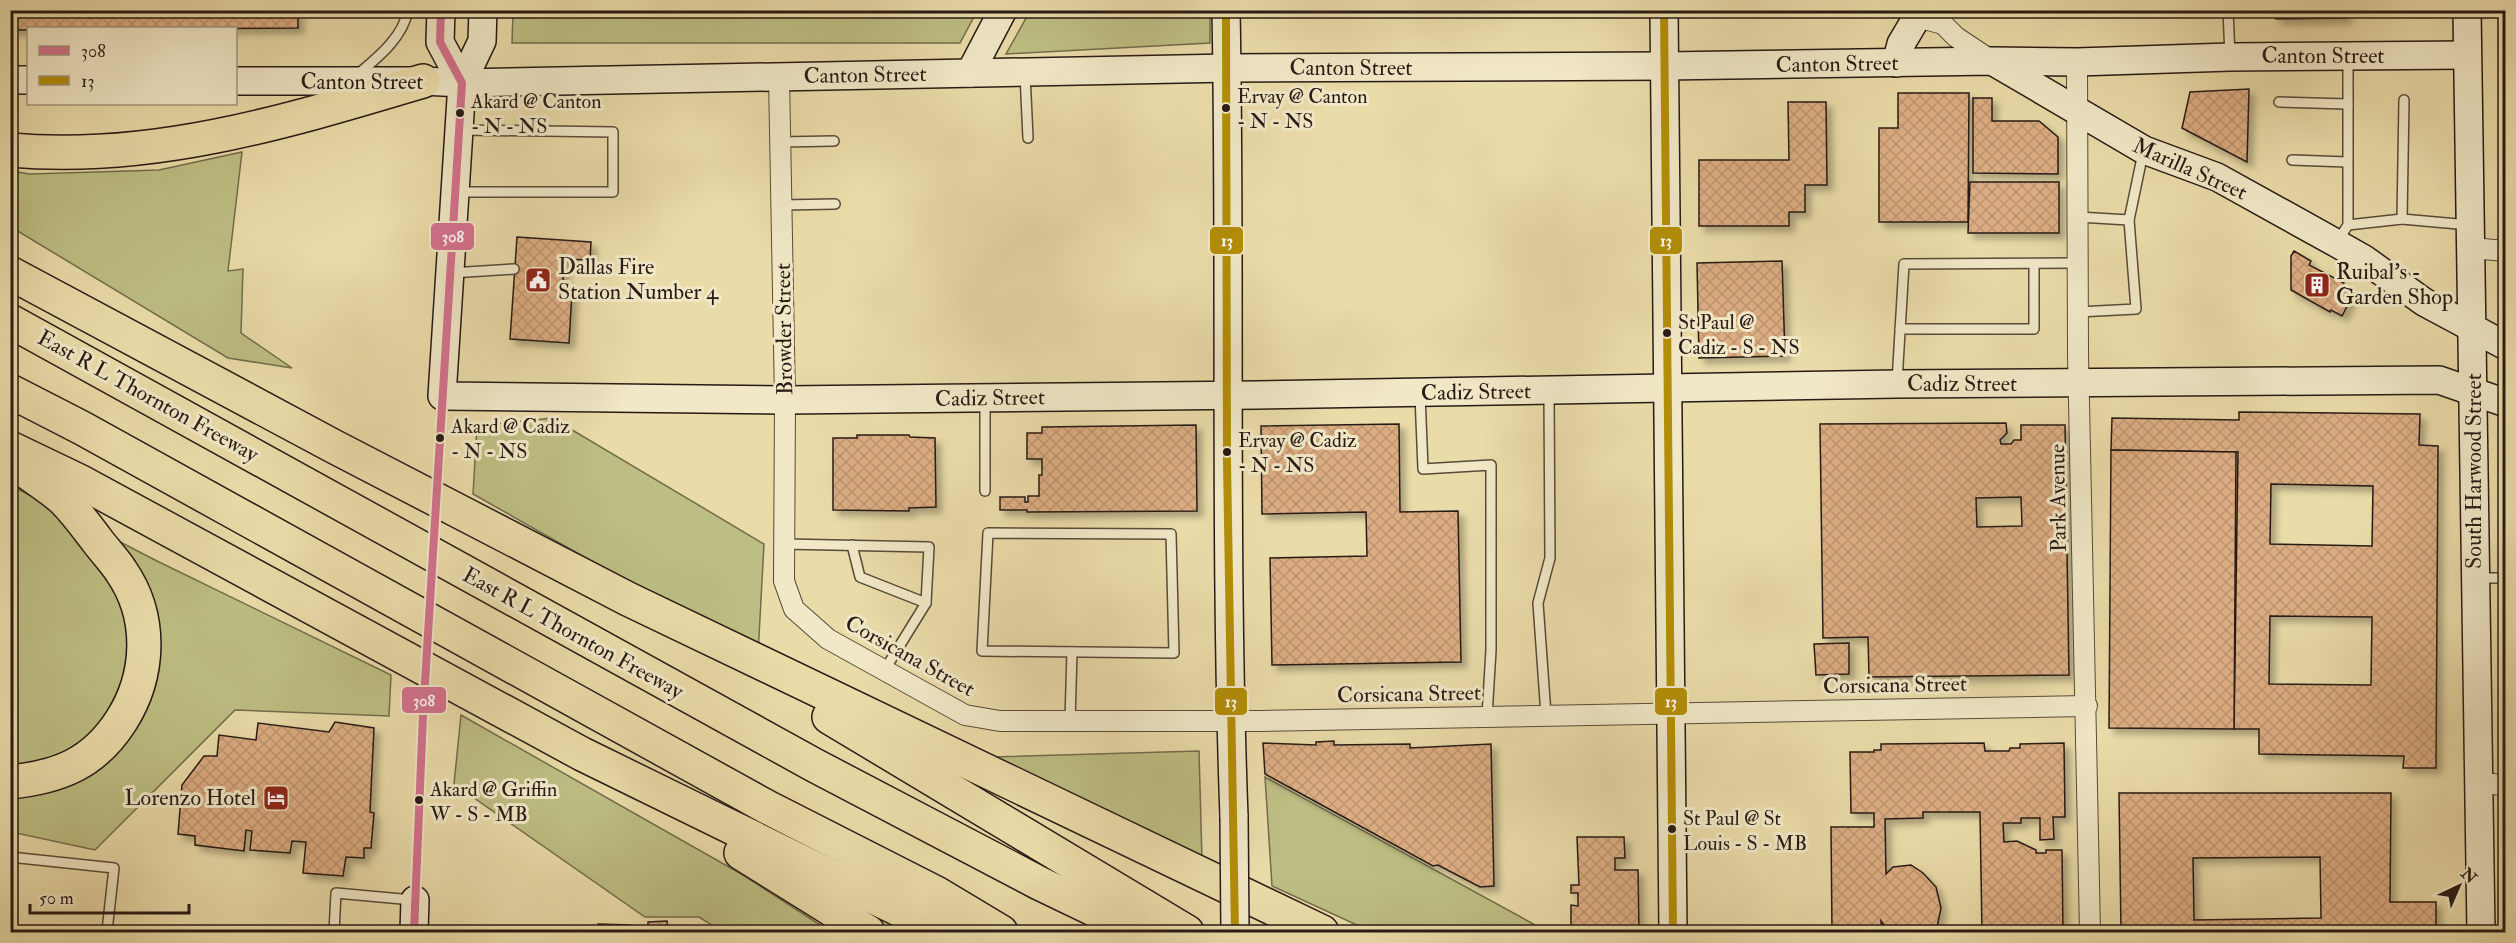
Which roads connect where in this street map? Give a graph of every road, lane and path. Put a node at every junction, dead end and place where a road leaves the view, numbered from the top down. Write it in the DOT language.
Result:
graph roads {
  1 [pos="408,10"];
  2 [pos="441,10"];
  3 [pos="483,10"];
  4 [pos="1003,10"];
  5 [pos="1226,10"];
  6 [pos="1664,10"];
  7 [pos="2228,10"];
  8 [pos="2497,10"];
  9 [pos="2467,13"];
  10 [pos="1911,14"];
  11 [pos="1946,17"];
  12 [pos="2348,55"];
  13 [pos="2467,55"];
  14 [pos="2230,57"];
  15 [pos="1992,61"];
  16 [pos="2077,62"];
  17 [pos="1896,63"];
  18 [pos="1665,66"];
  19 [pos="1229,68"];
  20 [pos="1025,72"];
  21 [pos="970,73"];
  22 [pos="779,77"];
  23 [pos="10,80"];
  24 [pos="27,80"];
  25 [pos="237,81"];
  26 [pos="423,81"];
  27 [pos="348,82"];
  28 [pos="462,83"];
  29 [pos="2404,100"];
  30 [pos="2279,102"];
  31 [pos="2348,104"];
  32 [pos="2078,112"];
  33 [pos="459,130"];
  34 [pos="1028,138"];
  35 [pos="834,141"];
  36 [pos="780,142"];
  37 [pos="10,150"];
  38 [pos="2144,150"];
  39 [pos="2292,160"];
  40 [pos="2347,162"];
  41 [pos="455,192"];
  42 [pos="835,204"];
  43 [pos="782,205"];
  44 [pos="2078,217"];
  45 [pos="2402,219"];
  46 [pos="2129,220"];
  47 [pos="2342,234"];
  48 [pos="2471,237"];
  49 [pos="2505,250"];
  50 [pos="2078,263"];
  51 [pos="2034,264"];
  52 [pos="514,269"];
  53 [pos="10,273"];
  54 [pos="450,273"];
  55 [pos="2078,312"];
  56 [pos="10,321"];
  57 [pos="2473,327"];
  58 [pos="1900,329"];
  59 [pos="2505,346"];
  60 [pos="1897,384"];
  61 [pos="2079,384"];
  62 [pos="1667,389"];
  63 [pos="10,391"];
  64 [pos="1549,391"];
  65 [pos="2473,391"];
  66 [pos="1420,393"];
  67 [pos="1227,396"];
  68 [pos="985,398"];
  69 [pos="785,400"];
  70 [pos="2505,403"];
  71 [pos="10,448"];
  72 [pos="10,460"];
  73 [pos="985,491"];
  74 [pos="784,544"];
  75 [pos="852,545"];
  76 [pos="2475,578"];
  77 [pos="2505,578"];
  78 [pos="784,581"];
  79 [pos="628,599"];
  80 [pos="926,603"];
  81 [pos="1072,652"];
  82 [pos="884,671"];
  83 [pos="2087,706"];
  84 [pos="1672,712"];
  85 [pos="1546,715"];
  86 [pos="1487,716"];
  87 [pos="1070,721"];
  88 [pos="1230,721"];
  89 [pos="582,754"];
  90 [pos="10,782"];
  91 [pos="2478,783"];
  92 [pos="2505,785"];
  93 [pos="10,857"];
  94 [pos="415,900"];
  95 [pos="106,931"];
  96 [pos="334,933"];
  97 [pos="414,933"];
  98 [pos="868,933"];
  99 [pos="945,933"];
  100 [pos="1001,933"];
  101 [pos="1141,933"];
  102 [pos="1187,933"];
  103 [pos="1235,933"];
  104 [pos="1322,933"];
  105 [pos="1674,933"];
  106 [pos="2090,933"];
  107 [pos="2481,933"];
  1 -- 27 [label="lane"];
  2 -- 28 [label="main road"];
  3 -- 28 [label="main road"];
  4 -- 21 [label="main road"];
  5 -- 19 [label="main road"];
  6 -- 18 [label="main road"];
  7 -- 14 [label="lane"];
  8 -- 9 [label="lane"];
  9 -- 13 [label="main road, South Harwood Street"];
  10 -- 11 [label="street, Marilla Street"];
  10 -- 17 [label="main road"];
  11 -- 15 [label="street, Marilla Street"];
  12 -- 13 [label="main road, Canton Street"];
  12 -- 14 [label="main road, Canton Street"];
  12 -- 31 [label="lane"];
  13 -- 48 [label="main road, South Harwood Street"];
  14 -- 16 [label="main road, Canton Street"];
  15 -- 16 [label="main road, Canton Street"];
  15 -- 17 [label="main road, Canton Street"];
  15 -- 32 [label="main road, Marilla Street"];
  16 -- 32 [label="street, Park Avenue"];
  17 -- 18 [label="main road, Canton Street"];
  18 -- 19 [label="main road, Canton Street"];
  18 -- 62 [label="main road"];
  19 -- 20 [label="main road, Canton Street"];
  19 -- 67 [label="main road"];
  20 -- 21 [label="main road, Canton Street"];
  20 -- 34 [label="lane"];
  21 -- 22 [label="main road, Canton Street"];
  22 -- 28 [label="main road, Canton Street"];
  22 -- 36 [label="street, Browder Street"];
  23 -- 24 [label="main road"];
  25 -- 27 [label="main road, Canton Street"];
  26 -- 27 [label="main road, Canton Street"];
  26 -- 28 [label="main road, Canton Street"];
  26 -- 37 [label="highway"];
  28 -- 33 [label="main road"];
  29 -- 45 [label="lane"];
  30 -- 31 [label="lane"];
  31 -- 40 [label="lane"];
  32 -- 38 [label="main road, Marilla Street"];
  32 -- 44 [label="street, Park Avenue"];
  33 -- 41 [label="main road"];
  33 -- 41 [label="lane"];
  35 -- 36 [label="lane"];
  36 -- 43 [label="street, Browder Street"];
  38 -- 46 [label="lane"];
  38 -- 47 [label="main road, Marilla Street"];
  39 -- 40 [label="lane"];
  40 -- 47 [label="lane"];
  41 -- 54 [label="main road"];
  42 -- 43 [label="lane"];
  43 -- 69 [label="street, Browder Street"];
  44 -- 46 [label="lane"];
  44 -- 50 [label="street, Park Avenue"];
  45 -- 47 [label="lane"];
  45 -- 48 [label="lane"];
  46 -- 55 [label="lane"];
  47 -- 57 [label="main road, Marilla Street"];
  48 -- 49 [label="street"];
  48 -- 57 [label="main road, South Harwood Street"];
  50 -- 51 [label="lane"];
  50 -- 55 [label="street, Park Avenue"];
  51 -- 58 [label="lane"];
  51 -- 58 [label="lane"];
  52 -- 54 [label="lane"];
  53 -- 79 [label="highway"];
  54 -- 69 [label="main road, Cadiz Street"];
  55 -- 61 [label="street, Park Avenue"];
  56 -- 101 [label="highway, East R L Thornton Freeway"];
  57 -- 59 [label="main road, Marilla Street"];
  57 -- 65 [label="main road, South Harwood Street"];
  58 -- 60 [label="lane"];
  60 -- 61 [label="main road, Cadiz Street"];
  60 -- 62 [label="main road, Cadiz Street"];
  61 -- 65 [label="main road, Cadiz Street"];
  61 -- 83 [label="street, Park Avenue"];
  62 -- 64 [label="main road, Cadiz Street"];
  62 -- 84 [label="main road"];
  63 -- 100 [label="highway"];
  64 -- 66 [label="main road, Cadiz Street"];
  64 -- 85 [label="lane"];
  65 -- 70 [label="main road, Cadiz Street"];
  65 -- 76 [label="main road, South Harwood Street"];
  66 -- 67 [label="main road, Cadiz Street"];
  66 -- 86 [label="lane"];
  67 -- 68 [label="main road, Cadiz Street"];
  67 -- 88 [label="main road"];
  68 -- 69 [label="main road, Cadiz Street"];
  68 -- 73 [label="lane"];
  69 -- 74 [label="street, Browder Street"];
  71 -- 89 [label="highway"];
  72 -- 90 [label="highway"];
  74 -- 75 [label="lane"];
  74 -- 78 [label="street, Browder Street"];
  75 -- 80 [label="lane"];
  75 -- 80 [label="lane"];
  76 -- 77 [label="lane"];
  76 -- 91 [label="main road, South Harwood Street"];
  78 -- 82 [label="street, Corsicana Street"];
  79 -- 102 [label="highway"];
  79 -- 104 [label="highway"];
  80 -- 82 [label="lane"];
  81 -- 81 [label="lane"];
  81 -- 87 [label="lane"];
  82 -- 87 [label="street, Corsicana Street"];
  83 -- 84 [label="street, Corsicana Street"];
  83 -- 106 [label="street, Park Avenue"];
  84 -- 85 [label="street, Corsicana Street"];
  84 -- 105 [label="main road"];
  85 -- 86 [label="street, Corsicana Street"];
  86 -- 88 [label="street, Corsicana Street"];
  87 -- 88 [label="street, Corsicana Street"];
  88 -- 103 [label="main road, bridge"];
  89 -- 98 [label="highway"];
  89 -- 99 [label="highway"];
  91 -- 92 [label="street"];
  91 -- 107 [label="main road, South Harwood Street"];
  93 -- 95 [label="lane"];
  94 -- 96 [label="lane"];
  94 -- 97 [label="main road"];
}
